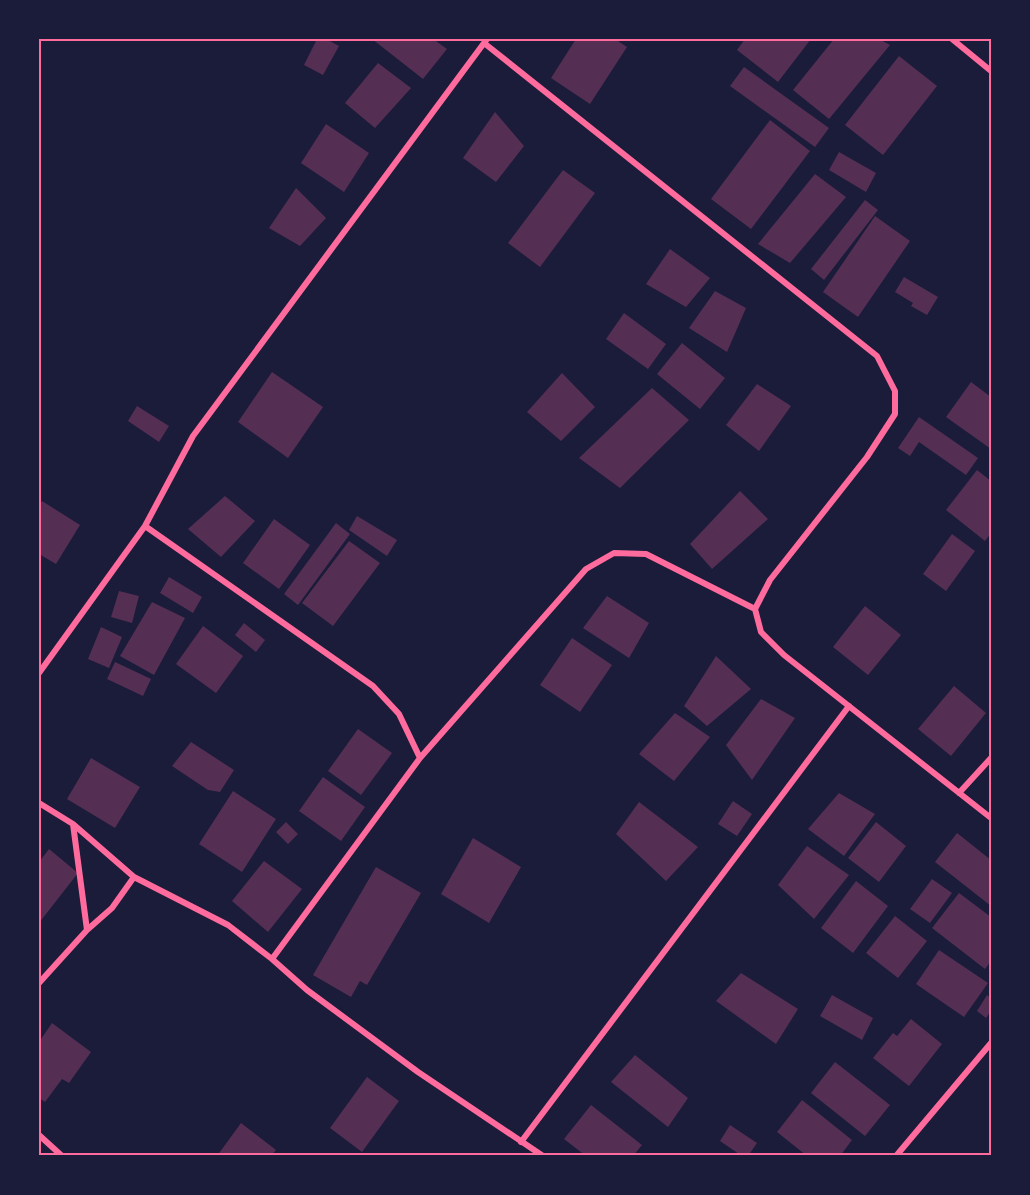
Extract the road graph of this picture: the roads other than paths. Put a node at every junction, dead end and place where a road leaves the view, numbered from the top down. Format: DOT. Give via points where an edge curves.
graph roads {
  1 [pos="952,39"];
  2 [pos="486,41"];
  3 [pos="991,71"];
  4 [pos="145,526"];
  5 [pos="755,609"];
  6 [pos="39,673"];
  7 [pos="849,706"];
  8 [pos="420,758"];
  9 [pos="991,758"];
  10 [pos="959,793"];
  11 [pos="39,803"];
  12 [pos="991,818"];
  13 [pos="73,824"];
  14 [pos="134,877"];
  15 [pos="87,930"];
  16 [pos="272,958"];
  17 [pos="39,983"];
  18 [pos="991,1043"];
  19 [pos="39,1135"];
  20 [pos="521,1142"];
  21 [pos="62,1156"];
  22 [pos="543,1156"];
  23 [pos="896,1156"];
  1 -- 3 [label="street"];
  2 -- 4 [label="street" via="193,436"];
  2 -- 5 [label="street" via="877,356 895,391 895,414 867,457 770,580"];
  4 -- 6 [label="street"];
  4 -- 8 [label="street" via="373,686 399,714"];
  5 -- 7 [label="street" via="761,632"];
  5 -- 8 [label="street" via="646,554 614,553 586,569"];
  7 -- 10 [label="street"];
  7 -- 20 [label="street"];
  8 -- 16 [label="street"];
  9 -- 10 [label="street"];
  10 -- 12 [label="street"];
  11 -- 13 [label="street"];
  13 -- 14 [label="street"];
  13 -- 15 [label="street"];
  14 -- 15 [label="street" via="112,908"];
  14 -- 16 [label="street" via="228,925"];
  15 -- 17 [label="street"];
  16 -- 20 [label="street" via="307,990"];
  18 -- 23 [label="street"];
  19 -- 21 [label="street"];
  20 -- 22 [label="street"];
}
